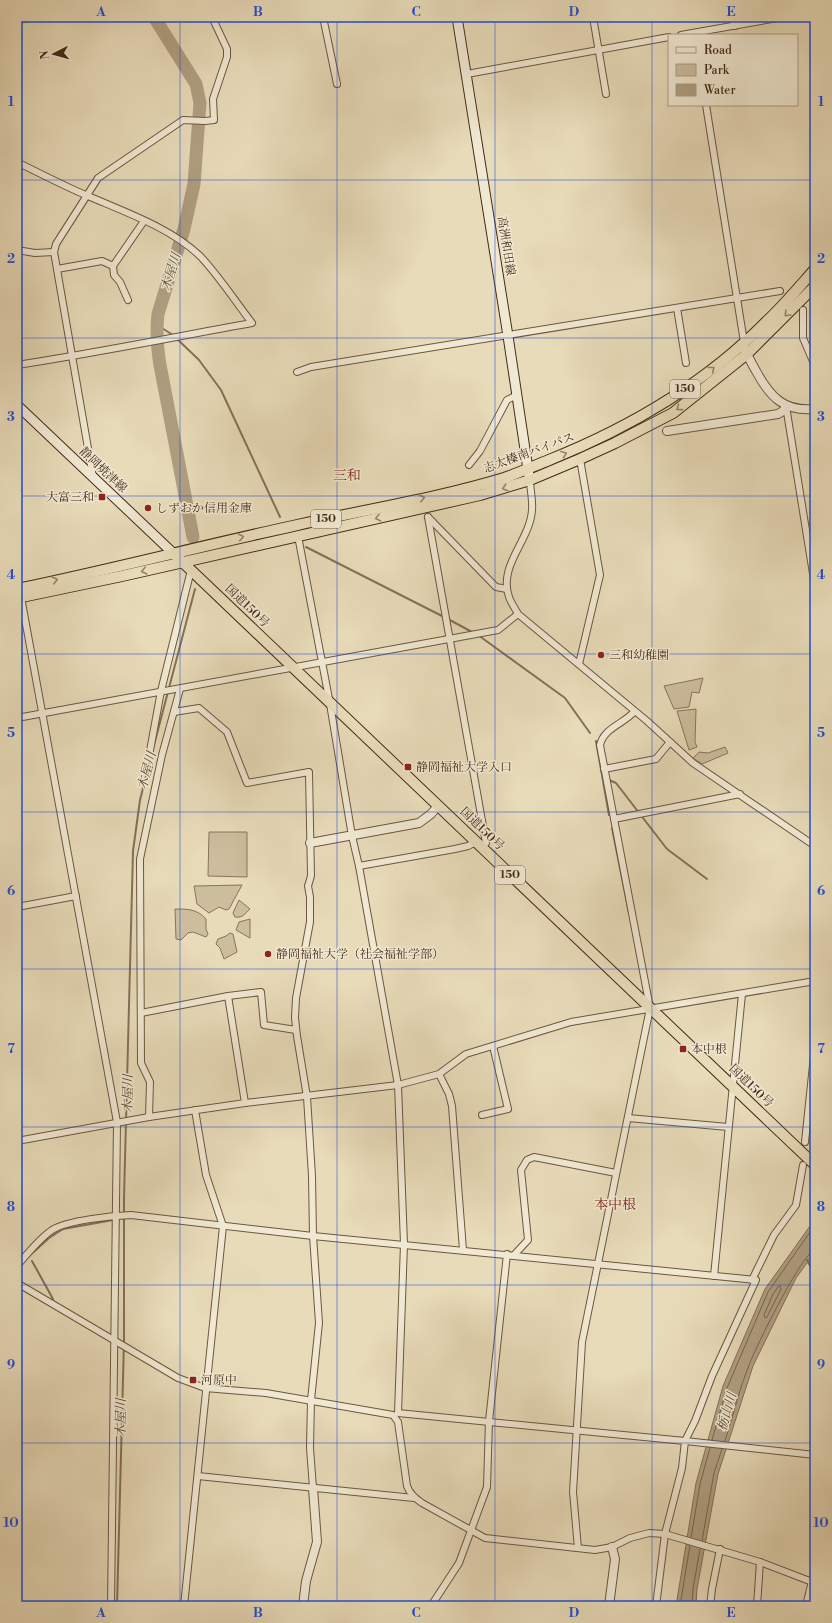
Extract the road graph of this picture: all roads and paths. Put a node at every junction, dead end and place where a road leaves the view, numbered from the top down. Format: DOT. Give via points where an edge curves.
graph roads {
  1 [pos="34,17"];
  2 [pos="212,17"];
  3 [pos="323,17"];
  4 [pos="457,17"];
  5 [pos="593,17"];
  6 [pos="734,17"];
  7 [pos="783,17"];
  8 [pos="17,20"];
  9 [pos="735,26"];
  10 [pos="694,34"];
  11 [pos="668,37"];
  12 [pos="599,50"];
  13 [pos="467,74"];
  14 [pos="337,84"];
  15 [pos="606,94"];
  16 [pos="706,106"];
  17 [pos="17,162"];
  18 [pos="86,195"];
  19 [pos="144,221"];
  20 [pos="17,250"];
  21 [pos="54,252"];
  22 [pos="113,266"];
  23 [pos="57,269"];
  24 [pos="815,269"];
  25 [pos="815,286"];
  26 [pos="780,291"];
  27 [pos="736,299"];
  28 [pos="128,300"];
  29 [pos="677,308"];
  30 [pos="803,310"];
  31 [pos="508,336"];
  32 [pos="744,342"];
  33 [pos="747,354"];
  34 [pos="72,356"];
  35 [pos="686,363"];
  36 [pos="17,365"];
  37 [pos="815,366"];
  38 [pos="297,372"];
  39 [pos="517,395"];
  40 [pos="17,405"];
  41 [pos="786,406"];
  42 [pos="815,409"];
  43 [pos="667,431"];
  44 [pos="580,459"];
  45 [pos="469,465"];
  46 [pos="527,469"];
  47 [pos="93,477"];
  48 [pos="530,480"];
  49 [pos="426,512"];
  50 [pos="298,536"];
  51 [pos="173,553"];
  52 [pos="182,563"];
  53 [pos="191,570"];
  54 [pos="815,586"];
  55 [pos="507,589"];
  56 [pos="18,590"];
  57 [pos="518,614"];
  58 [pos="450,638"];
  59 [pos="321,662"];
  60 [pos="579,664"];
  61 [pos="293,668"];
  62 [pos="180,688"];
  63 [pos="161,691"];
  64 [pos="330,704"];
  65 [pos="174,712"];
  66 [pos="634,712"];
  67 [pos="42,713"];
  68 [pos="17,718"];
  69 [pos="670,742"];
  70 [pos="148,756"];
  71 [pos="604,769"];
  72 [pos="740,794"];
  73 [pos="438,806"];
  74 [pos="614,819"];
  75 [pos="352,836"];
  76 [pos="310,843"];
  77 [pos="479,845"];
  78 [pos="815,846"];
  79 [pos="359,866"];
  80 [pos="76,896"];
  81 [pos="17,907"];
  82 [pos="815,981"];
  83 [pos="742,994"];
  84 [pos="228,996"];
  85 [pos="650,1008"];
  86 [pos="141,1013"];
  87 [pos="296,1030"];
  88 [pos="493,1046"];
  89 [pos="815,1046"];
  90 [pos="439,1074"];
  91 [pos="398,1084"];
  92 [pos="732,1086"];
  93 [pos="307,1097"];
  94 [pos="245,1103"];
  95 [pos="195,1110"];
  96 [pos="482,1115"];
  97 [pos="149,1117"];
  98 [pos="628,1118"];
  99 [pos="117,1122"];
  100 [pos="728,1127"];
  101 [pos="17,1141"];
  102 [pos="805,1142"];
  103 [pos="803,1165"];
  104 [pos="815,1165"];
  105 [pos="616,1173"];
  106 [pos="117,1215"];
  107 [pos="223,1226"];
  108 [pos="313,1236"];
  109 [pos="404,1244"];
  110 [pos="463,1250"];
  111 [pos="511,1255"];
  112 [pos="597,1265"];
  113 [pos="17,1266"];
  114 [pos="714,1276"];
  115 [pos="752,1280"];
  116 [pos="17,1283"];
  117 [pos="115,1340"];
  118 [pos="206,1388"];
  119 [pos="311,1400"];
  120 [pos="397,1416"];
  121 [pos="489,1421"];
  122 [pos="577,1430"];
  123 [pos="689,1441"];
  124 [pos="815,1455"];
  125 [pos="198,1476"];
  126 [pos="313,1488"];
  127 [pos="414,1498"];
  128 [pos="471,1531"];
  129 [pos="667,1534"];
  130 [pos="612,1547"];
  131 [pos="578,1548"];
  132 [pos="718,1549"];
  133 [pos="760,1562"];
  134 [pos="813,1582"];
  135 [pos="111,1606"];
  136 [pos="184,1606"];
  137 [pos="303,1606"];
  138 [pos="431,1606"];
  139 [pos="609,1606"];
  140 [pos="656,1606"];
  141 [pos="710,1606"];
  142 [pos="757,1606"];
  143 [pos="806,1606"];
  1 -- 8 [label="street"];
  2 -- 18 [label="street" via="227,49 227,57 213,99 214,120 183,120 98,178"];
  3 -- 14 [label="street"];
  4 -- 13 [label="main road, 高洲和田線"];
  5 -- 12 [label="street"];
  6 -- 9 [label="street"];
  7 -- 9 [label="street"];
  9 -- 10 [label="street"];
  11 -- 12 [label="street"];
  12 -- 13 [label="street"];
  12 -- 15 [label="street"];
  13 -- 31 [label="main road, 高洲和田線"];
  16 -- 27 [label="street"];
  17 -- 18 [label="street"];
  18 -- 19 [label="street"];
  18 -- 21 [label="street" via="56,244"];
  19 -- 22 [label="street"];
  19 -- 34 [label="street" via="186,245 199,256 252,323"];
  20 -- 21 [label="street" via="35,253"];
  21 -- 23 [label="street"];
  22 -- 23 [label="street" via="102,261"];
  22 -- 28 [label="street" via="114,275"];
  23 -- 34 [label="street"];
  24 -- 32 [label="highway, 志太榛南バイパス / 150" via="767,322"];
  25 -- 33 [label="highway, 志太榛南バイパス / 150, one-way"];
  26 -- 27 [label="street"];
  27 -- 29 [label="street"];
  27 -- 32 [label="street"];
  29 -- 31 [label="street"];
  29 -- 35 [label="street"];
  30 -- 37 [label="street" via="802,338"];
  31 -- 38 [label="street" via="311,367"];
  31 -- 39 [label="main road, 高洲和田線"];
  32 -- 33 [label="street"];
  46 -- 32 [label="highway, 志太榛南バイパス / 150, one-way" via="586,445 646,414 705,375"];
  33 -- 41 [label="street" via="765,387"];
  33 -- 44 [label="highway, 志太榛南バイパス / 150, one-way" via="673,413"];
  34 -- 36 [label="street"];
  34 -- 47 [label="street"];
  39 -- 45 [label="street" via="507,400 480,451"];
  39 -- 46 [label="main road, 高洲和田線"];
  40 -- 47 [label="main road, 静岡焼津線"];
  41 -- 42 [label="street"];
  41 -- 43 [label="street" via="778,414"];
  41 -- 54 [label="street"];
  44 -- 48 [label="highway, 志太榛南バイパス / 150"];
  44 -- 60 [label="street" via="600,574"];
  46 -- 48 [label="main road, 高洲和田線"];
  51 -- 46 [label="highway, 志太榛南バイパス / 150, one-way" via="449,492"];
  47 -- 51 [label="main road, 静岡焼津線"];
  48 -- 49 [label="highway, 志太榛南バイパス / 150, one-way"];
  48 -- 55 [label="street" via="532,511 527,530 511,563"];
  49 -- 50 [label="highway, 志太榛南バイパス / 150, one-way"];
  49 -- 55 [label="street" via="496,587"];
  49 -- 58 [label="street"];
  50 -- 52 [label="highway, 志太榛南バイパス / 150"];
  50 -- 59 [label="street"];
  51 -- 52 [label="highway, 国道150号 / 150"];
  56 -- 51 [label="highway, 150, one-way"];
  52 -- 53 [label="highway, 国道150号 / 150"];
  52 -- 56 [label="highway, 150, one-way"];
  53 -- 61 [label="highway, 国道150号 / 150"];
  53 -- 63 [label="street"];
  55 -- 57 [label="street"];
  56 -- 67 [label="street"];
  57 -- 58 [label="street" via="498,630"];
  57 -- 60 [label="street"];
  58 -- 59 [label="street"];
  58 -- 77 [label="street" via="486,843"];
  59 -- 61 [label="street"];
  59 -- 64 [label="street"];
  60 -- 66 [label="street"];
  61 -- 62 [label="street"];
  61 -- 64 [label="highway, 国道150号 / 150"];
  62 -- 63 [label="street"];
  62 -- 65 [label="street"];
  63 -- 67 [label="street"];
  63 -- 70 [label="street"];
  64 -- 73 [label="highway, 国道150号 / 150"];
  64 -- 75 [label="street"];
  65 -- 76 [label="street" via="199,708 227,732 247,783 309,772"];
  65 -- 86 [label="street" via="162,755 140,859"];
  66 -- 69 [label="street"];
  66 -- 71 [label="street" via="608,731 602,739 600,745"];
  67 -- 68 [label="street"];
  67 -- 80 [label="street"];
  69 -- 71 [label="street" via="656,759"];
  69 -- 72 [label="street" via="694,763"];
  71 -- 74 [label="street"];
  72 -- 74 [label="street"];
  72 -- 78 [label="street"];
  73 -- 75 [label="street" via="419,823"];
  73 -- 77 [label="highway, 国道150号 / 150"];
  74 -- 85 [label="street"];
  75 -- 76 [label="street"];
  75 -- 79 [label="street"];
  76 -- 87 [label="street" via="310,922 296,998"];
  77 -- 79 [label="street"];
  77 -- 85 [label="highway, 国道150号 / 150"];
  79 -- 91 [label="street"];
  80 -- 81 [label="street"];
  80 -- 99 [label="street"];
  82 -- 83 [label="street"];
  83 -- 85 [label="street"];
  83 -- 92 [label="street"];
  84 -- 86 [label="street"];
  84 -- 87 [label="street" via="261,992 264,1025"];
  84 -- 94 [label="street"];
  85 -- 88 [label="street" via="571,1022"];
  85 -- 92 [label="highway, 国道150号 / 150"];
  85 -- 98 [label="street"];
  86 -- 97 [label="street" via="141,1063 150,1082"];
  87 -- 93 [label="street"];
  88 -- 90 [label="street" via="466,1054"];
  88 -- 96 [label="street" via="508,1110"];
  89 -- 102 [label="street"];
  90 -- 91 [label="street"];
  90 -- 110 [label="street" via="452,1106"];
  91 -- 93 [label="street"];
  91 -- 109 [label="street"];
  92 -- 100 [label="street"];
  92 -- 104 [label="highway, 国道150号 / 150"];
  93 -- 94 [label="street"];
  93 -- 108 [label="street"];
  94 -- 95 [label="street"];
  95 -- 97 [label="street"];
  95 -- 107 [label="street" via="206,1175"];
  97 -- 99 [label="street"];
  98 -- 100 [label="street"];
  98 -- 105 [label="street"];
  99 -- 101 [label="street"];
  99 -- 106 [label="street"];
  100 -- 114 [label="street"];
  103 -- 115 [label="street" via="796,1205 774,1235"];
  105 -- 111 [label="street" via="534,1157 527,1160 521,1170 528,1240"];
  105 -- 112 [label="street"];
  106 -- 107 [label="street"];
  106 -- 113 [label="street" via="63,1225 52,1231"];
  106 -- 117 [label="street"];
  107 -- 108 [label="street"];
  107 -- 118 [label="street"];
  108 -- 109 [label="street"];
  108 -- 119 [label="street" via="319,1323"];
  109 -- 110 [label="street"];
  109 -- 120 [label="street"];
  110 -- 111 [label="street"];
  111 -- 112 [label="street"];
  111 -- 121 [label="street"];
  112 -- 114 [label="street"];
  112 -- 122 [label="street" via="582,1342"];
  114 -- 115 [label="street"];
  115 -- 123 [label="street" via="756,1280 715,1369"];
  116 -- 117 [label="street"];
  117 -- 118 [label="street" via="178,1378"];
  117 -- 135 [label="street"];
  118 -- 119 [label="street"];
  118 -- 125 [label="street"];
  119 -- 120 [label="street"];
  119 -- 126 [label="street" via="310,1448"];
  120 -- 121 [label="street"];
  120 -- 127 [label="street" via="406,1486"];
  121 -- 122 [label="street"];
  121 -- 128 [label="street" via="487,1488"];
  122 -- 123 [label="street"];
  122 -- 131 [label="street" via="573,1492"];
  123 -- 124 [label="street"];
  123 -- 129 [label="street"];
  125 -- 126 [label="street"];
  125 -- 136 [label="street"];
  126 -- 127 [label="street"];
  126 -- 137 [label="street" via="317,1542 306,1581"];
  127 -- 128 [label="street"];
  128 -- 131 [label="street" via="485,1538"];
  128 -- 138 [label="street" via="459,1563"];
  129 -- 130 [label="street" via="649,1533 630,1538"];
  129 -- 132 [label="street"];
  129 -- 140 [label="street"];
  130 -- 131 [label="street" via="594,1550"];
  130 -- 139 [label="street" via="615,1559"];
  132 -- 133 [label="street"];
  132 -- 141 [label="street"];
  133 -- 134 [label="street"];
  133 -- 142 [label="street"];
  134 -- 143 [label="street"];
}
